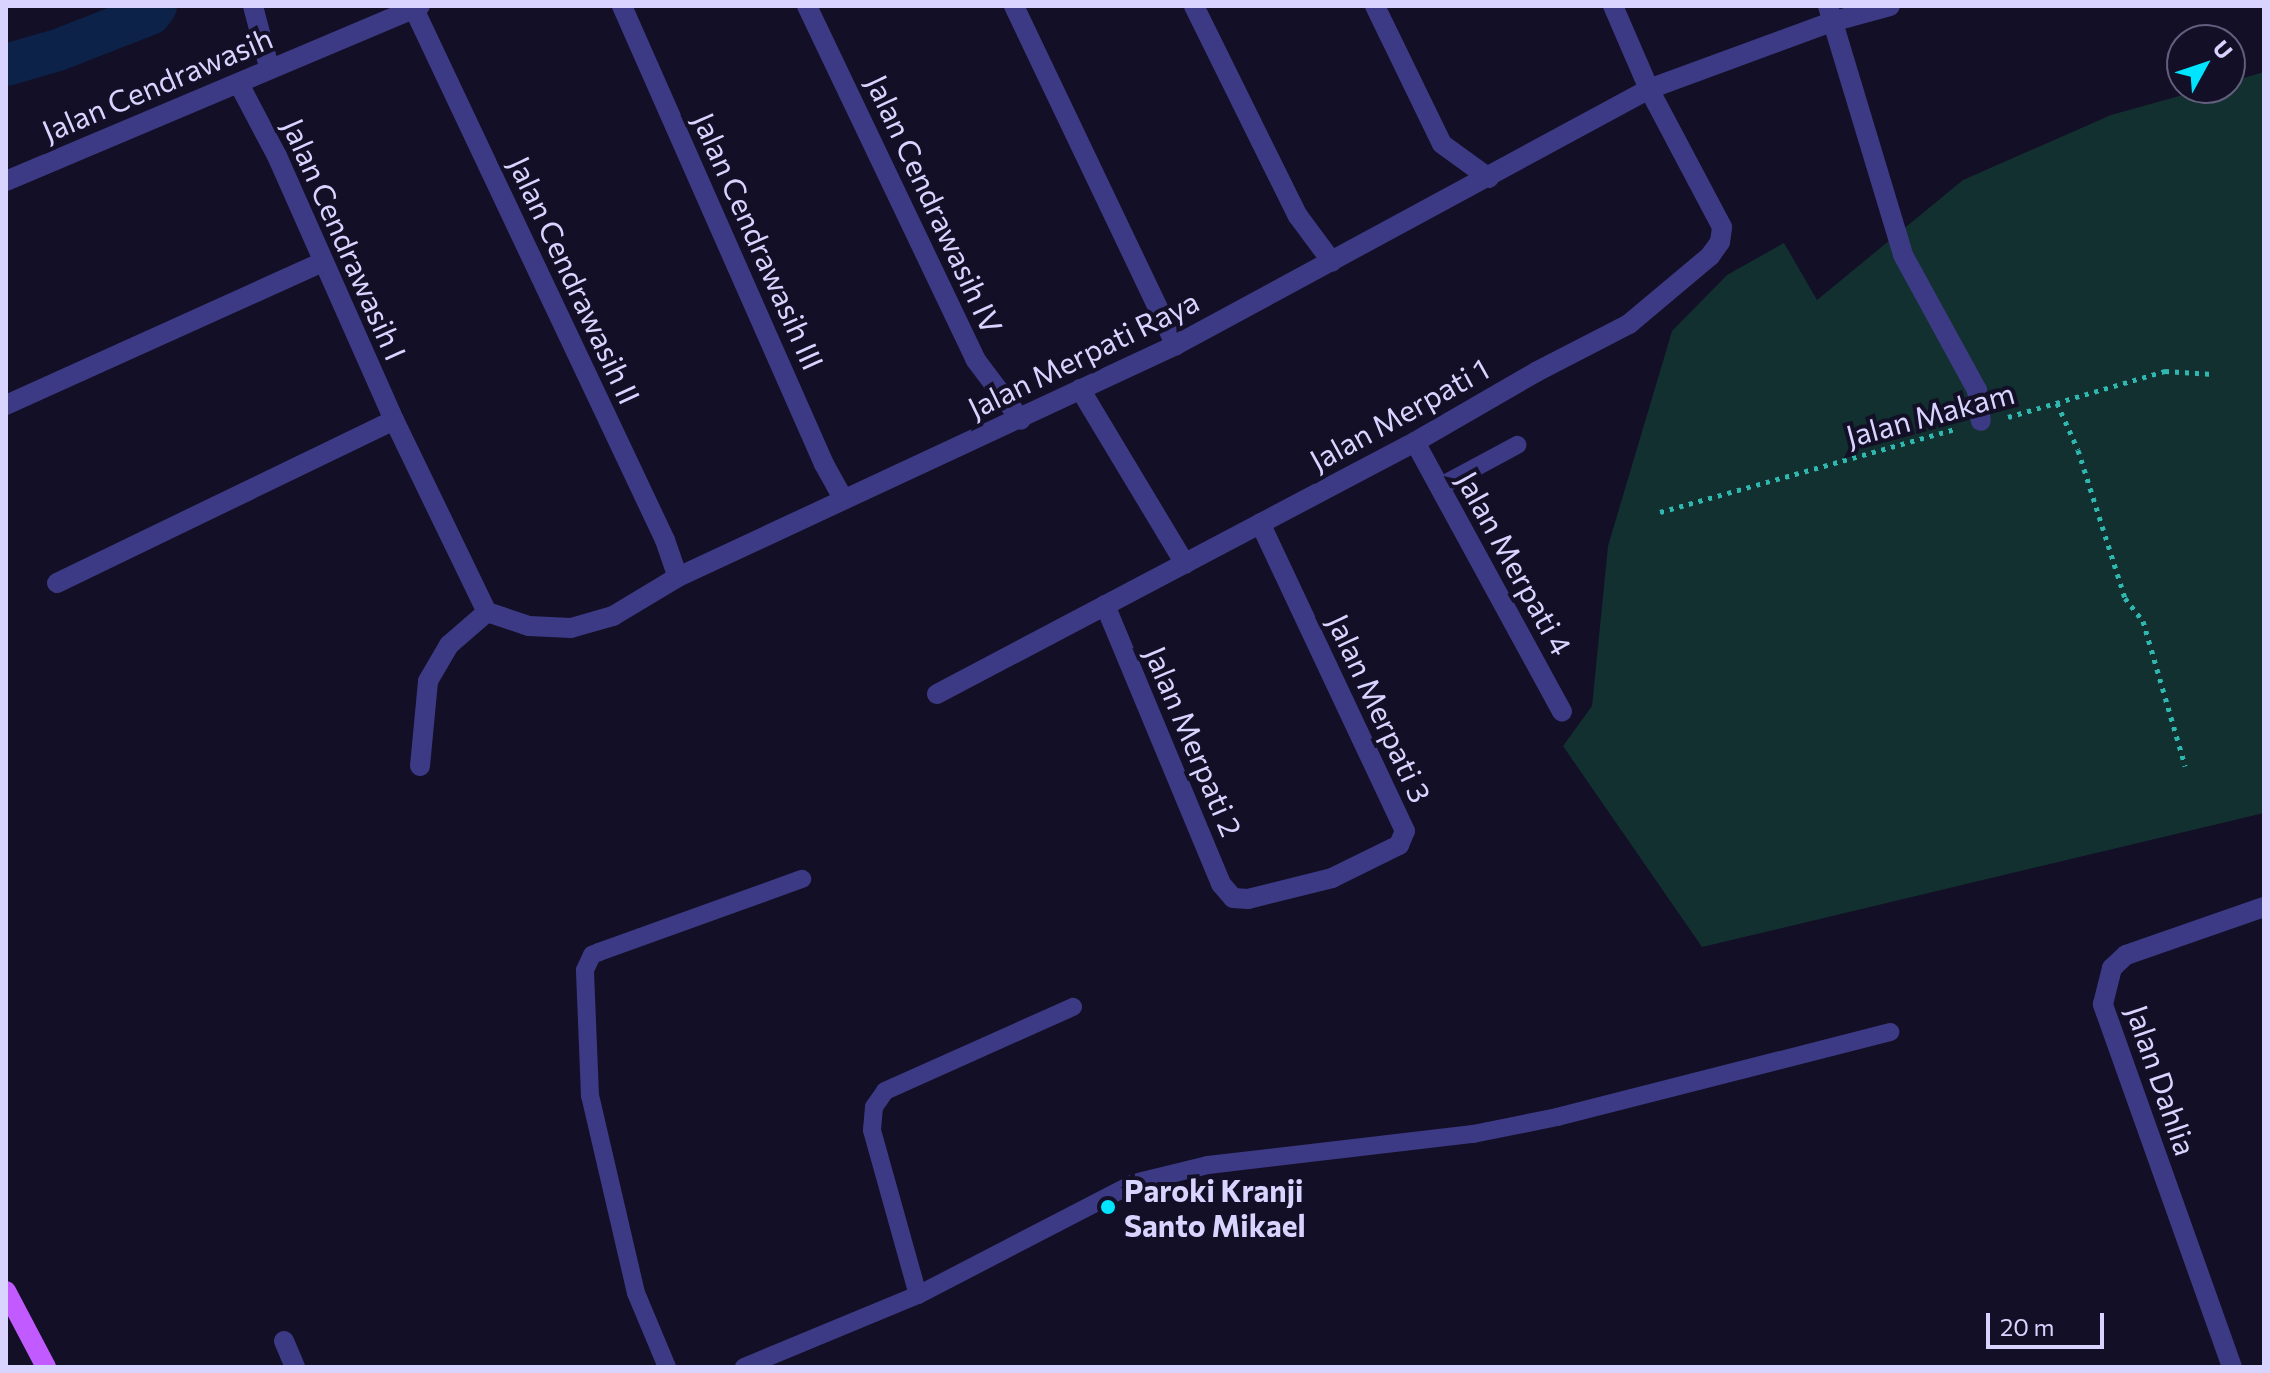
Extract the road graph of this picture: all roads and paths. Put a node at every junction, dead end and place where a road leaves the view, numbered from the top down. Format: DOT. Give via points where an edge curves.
graph roads {
  1 [pos="253,6"];
  2 [pos="622,6"];
  3 [pos="807,6"];
  4 [pos="1014,6"];
  5 [pos="1194,6"];
  6 [pos="1375,6"];
  7 [pos="1613,6"];
  8 [pos="1890,6"];
  9 [pos="417,8"];
  10 [pos="1830,14"];
  11 [pos="269,67"];
  12 [pos="239,84"];
  13 [pos="1649,89"];
  14 [pos="1489,178"];
  15 [pos="6,181"];
  16 [pos="322,262"];
  17 [pos="1332,262"];
  18 [pos="1176,345"];
  19 [pos="2213,374"];
  20 [pos="1080,389"];
  21 [pos="2057,403"];
  22 [pos="6,405"];
  23 [pos="394,420"];
  24 [pos="1021,420"];
  25 [pos="1981,421"];
  26 [pos="1415,442"];
  27 [pos="1517,445"];
  28 [pos="1439,487"];
  29 [pos="843,498"];
  30 [pos="1660,512"];
  31 [pos="1260,523"];
  32 [pos="1185,564"];
  33 [pos="678,577"];
  34 [pos="57,583"];
  35 [pos="1105,605"];
  36 [pos="487,612"];
  37 [pos="937,694"];
  38 [pos="1562,712"];
  39 [pos="420,766"];
  40 [pos="2185,766"];
  41 [pos="802,879"];
  42 [pos="1233,898"];
  43 [pos="2264,907"];
  44 [pos="1073,1007"];
  45 [pos="1890,1032"];
  46 [pos="6,1291"];
  47 [pos="918,1295"];
  48 [pos="284,1341"];
  49 [pos="46,1367"];
  50 [pos="295,1367"];
  51 [pos="667,1367"];
  52 [pos="744,1367"];
  53 [pos="2232,1367"];
  1 -- 11 [label="street"];
  2 -- 29 [label="street, Jalan Cendrawasih III"];
  3 -- 24 [label="street, Jalan Cendrawasih IV" via="975,359"];
  4 -- 18 [label="street"];
  5 -- 17 [label="street" via="1298,216"];
  6 -- 14 [label="street" via="1442,144"];
  7 -- 13 [label="street, Jalan Merpati 1"];
  8 -- 10 [label="street, Jalan Merpati Raya"];
  9 -- 11 [label="street, Jalan Cendrawasih"];
  9 -- 33 [label="street, Jalan Cendrawasih II"];
  10 -- 13 [label="street, Jalan Merpati Raya"];
  10 -- 25 [label="street" via="1903,255 1977,390"];
  11 -- 12 [label="street, Jalan Cendrawasih"];
  12 -- 15 [label="street, Jalan Cendrawasih"];
  12 -- 16 [label="street, Jalan Cendrawasih I" via="277,156"];
  13 -- 14 [label="street, Jalan Merpati Raya"];
  13 -- 26 [label="street, Jalan Merpati 1" via="1722,227 1720,242 1629,324"];
  14 -- 17 [label="street, Jalan Merpati Raya"];
  16 -- 22 [label="street"];
  16 -- 23 [label="street, Jalan Cendrawasih I"];
  17 -- 18 [label="street, Jalan Merpati Raya"];
  18 -- 20 [label="street, Jalan Merpati Raya"];
  19 -- 21 [label="path, Jalan Makam" via="2165,371"];
  20 -- 24 [label="street, Jalan Merpati Raya"];
  20 -- 32 [label="street"];
  21 -- 25 [label="path, Jalan Makam"];
  21 -- 40 [label="path" via="2078,450 2125,598 2143,621"];
  23 -- 34 [label="street"];
  23 -- 36 [label="street"];
  24 -- 29 [label="street, Jalan Merpati Raya"];
  25 -- 30 [label="path, Jalan Makam"];
  26 -- 28 [label="street, Jalan Merpati 4"];
  26 -- 31 [label="street, Jalan Merpati 1"];
  27 -- 28 [label="lane"];
  28 -- 38 [label="street, Jalan Merpati 4"];
  29 -- 33 [label="street, Jalan Merpati Raya"];
  31 -- 32 [label="street, Jalan Merpati 1"];
  31 -- 42 [label="street, Jalan Merpati 3" via="1405,831 1399,845 1332,878"];
  32 -- 35 [label="street, Jalan Merpati 1"];
  33 -- 36 [label="street, Jalan Merpati Raya" via="613,616 571,628 529,626"];
  35 -- 37 [label="street, Jalan Merpati 1"];
  35 -- 42 [label="street, Jalan Merpati 2" via="1221,884"];
  36 -- 39 [label="street" via="449,645 428,681"];
  41 -- 51 [label="lane" via="599,952 585,970 590,1096 636,1293"];
  43 -- 53 [label="street, Jalan Dahlia" via="2126,955 2112,968 2103,1004"];
  44 -- 47 [label="lane" via="885,1091 874,1107 872,1130"];
  45 -- 47 [label="lane" via="1487,1131 1208,1165 1134,1183"];
  46 -- 49 [label="main road"];
  47 -- 52 [label="lane"];
  48 -- 50 [label="street"];
}
